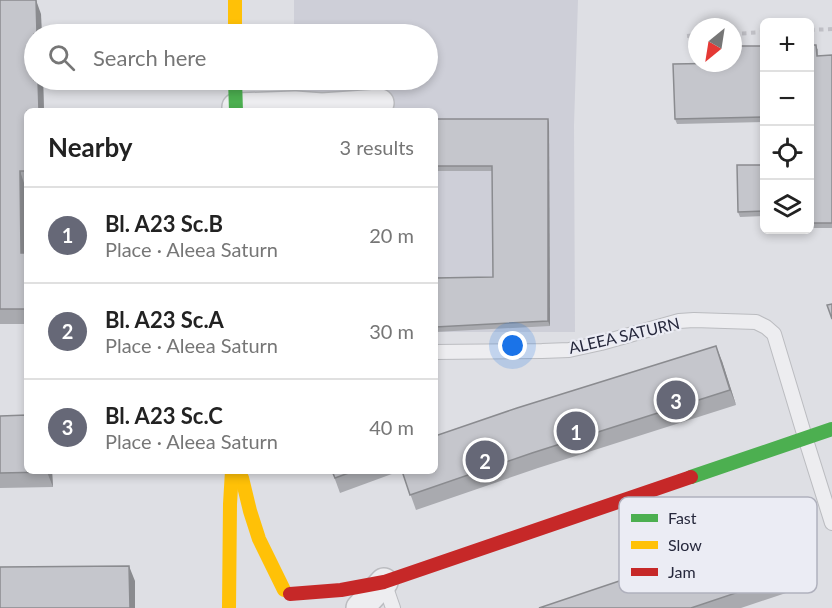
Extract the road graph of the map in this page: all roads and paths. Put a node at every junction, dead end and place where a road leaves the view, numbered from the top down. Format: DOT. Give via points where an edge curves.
graph roads {
  1 [pos="235,0"];
  2 [pos="235,24"];
  3 [pos="832,29"];
  4 [pos="814,30"];
  5 [pos="760,32"];
  6 [pos="742,33"];
  7 [pos="236,90"];
  8 [pos="380,103"];
  9 [pos="236,108"];
  10 [pos="251,108"];
  11 [pos="315,108"];
  12 [pos="332,108"];
  13 [pos="438,352"];
  14 [pos="832,429"];
  15 [pos="805,437"];
  16 [pos="232,474"];
  17 [pos="241,474"];
  18 [pos="631,497"];
  19 [pos="619,501"];
  20 [pos="832,523"];
  21 [pos="384,582"];
  22 [pos="281,591"];
  23 [pos="245,595"];
  24 [pos="231,608"];
  25 [pos="305,608"];
  26 [pos="360,608"];
  27 [pos="393,608"];
  1 -- 2 [label="street"];
  3 -- 4 [label="path"];
  5 -- 6 [label="path"];
  7 -- 9 [label="street"];
  8 -- 12 [label="street"];
  10 -- 11 [label="street"];
  13 -- 15 [label="lane, ALEEA SATURN" via="569,350 679,321 756,322 774,334"];
  14 -- 15 [label="street"];
  15 -- 18 [label="street"];
  15 -- 20 [label="lane, ALEEA SATURN"];
  16 -- 24 [label="street"];
  17 -- 22 [label="street" via="249,511"];
  19 -- 21 [label="street"];
  21 -- 22 [label="street" via="341,590"];
  21 -- 26 [label="street"];
  21 -- 27 [label="lane"];
  22 -- 25 [label="street"];
  23 -- 24 [label="street"];
}
